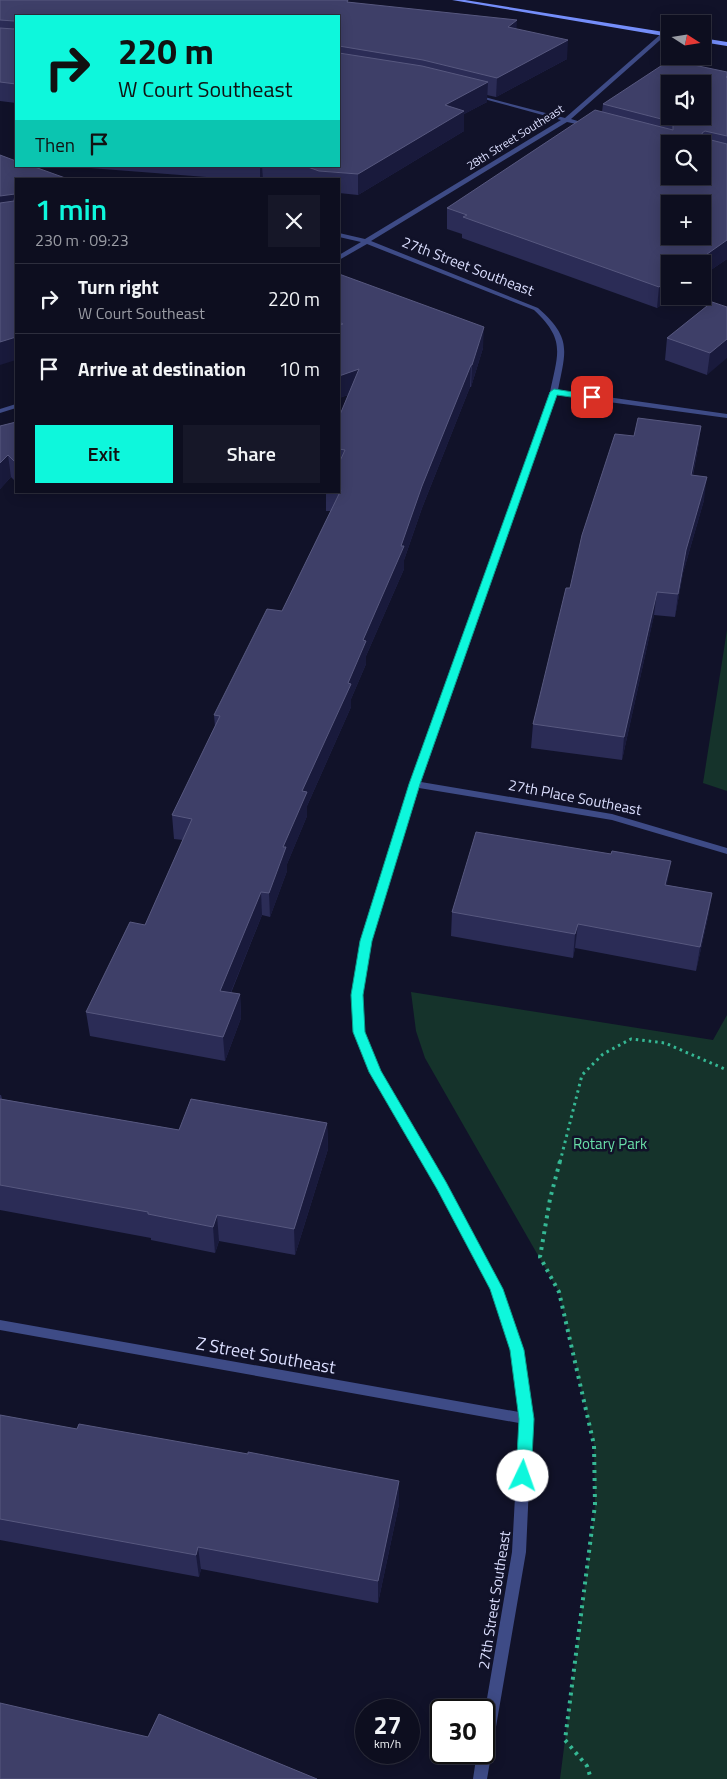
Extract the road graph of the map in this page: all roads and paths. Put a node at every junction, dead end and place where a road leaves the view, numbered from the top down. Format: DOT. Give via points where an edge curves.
graph roads {
  1 [pos="455,0"];
  2 [pos="661,33"];
  3 [pos="661,39"];
  4 [pos="711,41"];
  5 [pos="727,44"];
  6 [pos="471,94"];
  7 [pos="566,120"];
  8 [pos="594,127"];
  9 [pos="340,235"];
  10 [pos="365,241"];
  11 [pos="340,257"];
  12 [pos="554,392"];
  13 [pos="15,406"];
  14 [pos="0,411"];
  15 [pos="727,416"];
  16 [pos="415,784"];
  17 [pos="727,851"];
  18 [pos="727,1070"];
  19 [pos="0,1325"];
  20 [pos="526,1419"];
  21 [pos="480,1779"];
  22 [pos="591,1779"];
  1 -- 2 [label="street"];
  3 -- 7 [label="street, 28th Street Southeast"];
  4 -- 5 [label="street"];
  6 -- 7 [label="street"];
  7 -- 8 [label="street"];
  7 -- 10 [label="street, 28th Street Southeast"];
  9 -- 10 [label="street, 27th Street Southeast"];
  10 -- 11 [label="street, 28th Street Southeast"];
  10 -- 12 [label="street, 27th Street Southeast" via="536,308 552,321 559,334 562,350"];
  12 -- 15 [label="street"];
  12 -- 16 [label="street, 27th Street Southeast"];
  13 -- 14 [label="street"];
  16 -- 17 [label="street, 27th Place Southeast" via="612,817"];
  16 -- 20 [label="street, 27th Street Southeast" via="366,941 357,995 359,1032 375,1072 497,1289 517,1350"];
  18 -- 22 [label="path" via="665,1043 631,1039 603,1054 582,1075 550,1199 540,1258 559,1292 594,1445 595,1505 565,1740 587,1766"];
  19 -- 20 [label="street, Z Street Southeast"];
  20 -- 21 [label="street, 27th Street Southeast" via="519,1552"];
}
